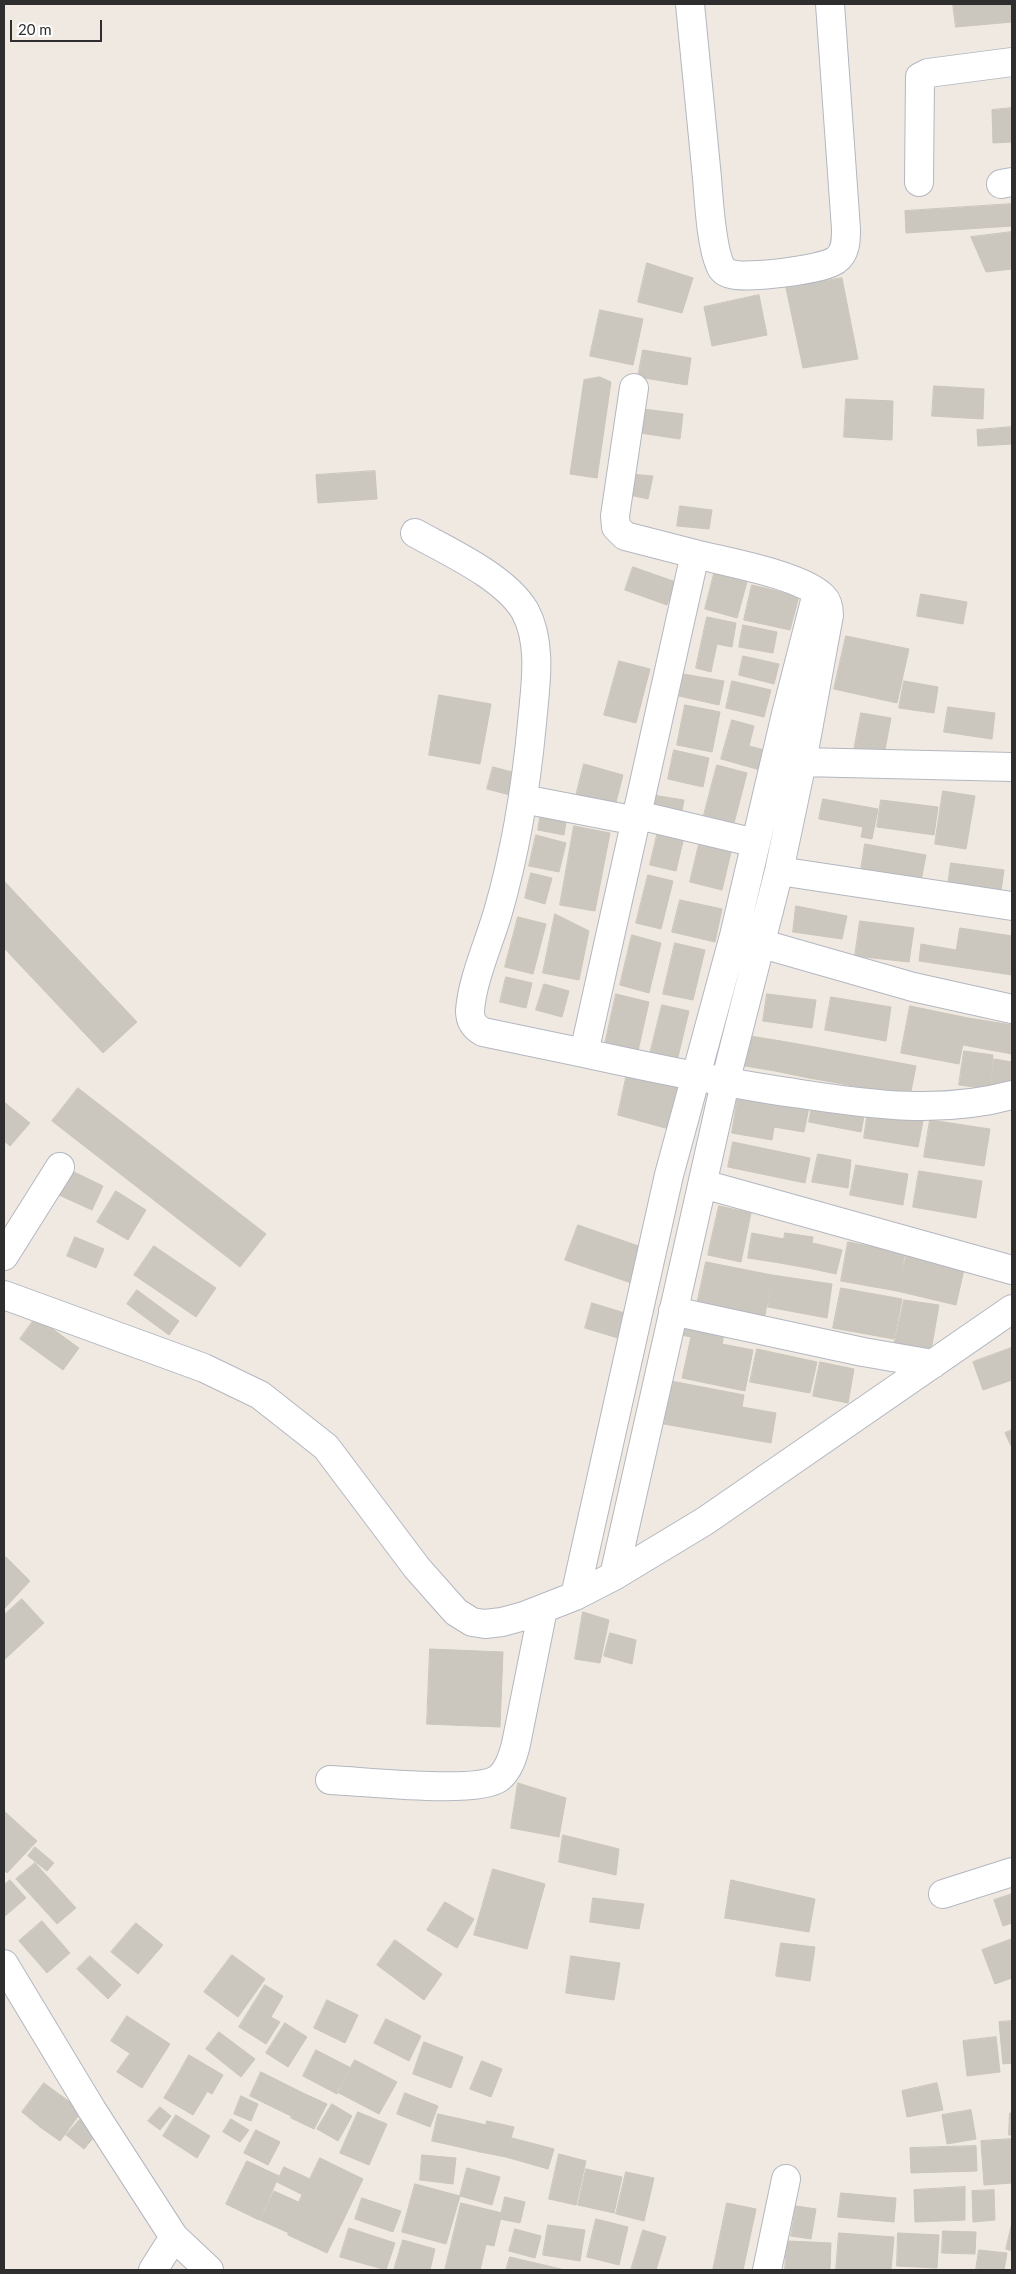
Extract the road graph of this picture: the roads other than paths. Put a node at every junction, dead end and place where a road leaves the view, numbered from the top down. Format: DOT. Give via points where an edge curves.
graph roads {
  1 [pos="690,4"];
  2 [pos="830,4"];
  3 [pos="1012,62"];
  4 [pos="919,182"];
  5 [pos="634,388"];
  6 [pos="415,533"];
  7 [pos="695,554"];
  8 [pos="817,593"];
  9 [pos="802,762"];
  10 [pos="1012,767"];
  11 [pos="523,799"];
  12 [pos="638,818"];
  13 [pos="756,842"];
  14 [pos="779,871"];
  15 [pos="1012,906"];
  16 [pos="734,936"];
  17 [pos="762,944"];
  18 [pos="1012,1009"];
  19 [pos="584,1053"];
  20 [pos="695,1077"];
  21 [pos="725,1083"];
  22 [pos="1012,1095"];
  23 [pos="60,1167"];
  24 [pos="703,1184"];
  25 [pos="4,1256"];
  26 [pos="1012,1270"];
  27 [pos="4,1295"];
  28 [pos="1012,1310"];
  29 [pos="673,1312"];
  30 [pos="933,1364"];
  31 [pos="614,1576"];
  32 [pos="575,1596"];
  33 [pos="543,1609"];
  34 [pos="330,1780"];
  35 [pos="1012,1872"];
  36 [pos="942,1894"];
  37 [pos="4,1964"];
  38 [pos="786,2179"];
  39 [pos="174,2237"];
  40 [pos="153,2270"];
  41 [pos="209,2270"];
  42 [pos="767,2270"];
  1 -- 2 [label="street" via="718,261 726,273 750,276 825,265 838,258 845,246"];
  3 -- 4 [label="street" via="928,72 920,76"];
  5 -- 7 [label="street" via="616,527 625,536"];
  6 -- 11 [label="street" via="501,584 526,614 534,646 537,681"];
  7 -- 8 [label="street" via="784,577"];
  7 -- 12 [label="street"];
  8 -- 9 [label="street" via="828,604 829,615"];
  8 -- 13 [label="street"];
  9 -- 10 [label="street"];
  9 -- 14 [label="street"];
  11 -- 12 [label="street"];
  11 -- 19 [label="street" via="498,910 472,998 471,1018 475,1028 483,1032"];
  12 -- 13 [label="street"];
  12 -- 19 [label="street"];
  13 -- 16 [label="street"];
  14 -- 15 [label="street"];
  14 -- 17 [label="street"];
  16 -- 17 [label="street"];
  16 -- 20 [label="street"];
  17 -- 18 [label="street" via="913,987"];
  17 -- 21 [label="street"];
  19 -- 20 [label="street"];
  20 -- 21 [label="street"];
  20 -- 32 [label="street" via="669,1176"];
  21 -- 22 [label="street" via="894,1106 959,1105"];
  21 -- 24 [label="street"];
  23 -- 25 [label="street"];
  24 -- 26 [label="street"];
  24 -- 29 [label="street"];
  27 -- 33 [label="street" via="204,1368 260,1395 326,1447 433,1588 464,1618 494,1623 514,1620"];
  28 -- 30 [label="street"];
  29 -- 30 [label="street"];
  29 -- 31 [label="street"];
  30 -- 31 [label="street" via="705,1521"];
  31 -- 32 [label="street"];
  32 -- 33 [label="street"];
  33 -- 34 [label="street" via="516,1744 510,1764 498,1779 484,1785 454,1786"];
  35 -- 36 [label="street"];
  37 -- 39 [label="street"];
  38 -- 42 [label="street"];
  39 -- 40 [label="street"];
  39 -- 41 [label="street"];
}
